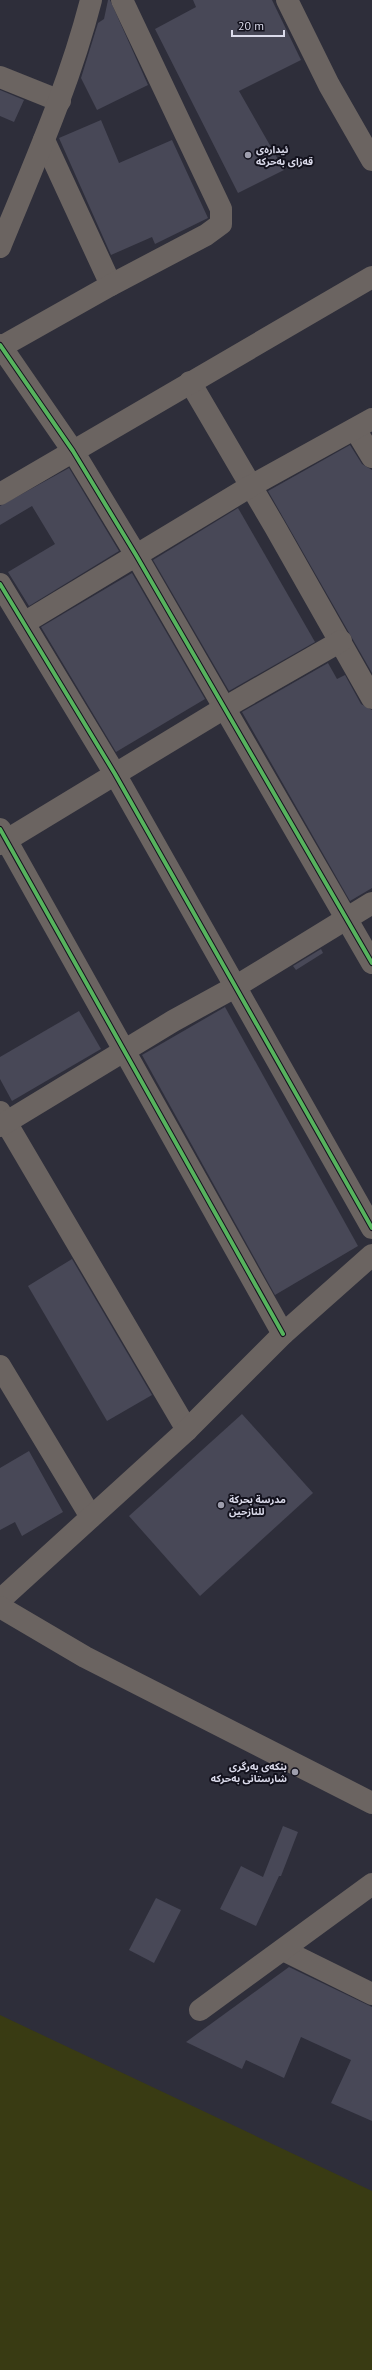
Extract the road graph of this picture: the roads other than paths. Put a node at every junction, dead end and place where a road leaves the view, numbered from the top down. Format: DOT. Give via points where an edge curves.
graph roads {
  1 [pos="91,0"];
  2 [pos="122,0"];
  3 [pos="287,0"];
  4 [pos="0,77"];
  5 [pos="60,101"];
  6 [pos="44,140"];
  7 [pos="372,160"];
  8 [pos="0,247"];
  9 [pos="372,276"];
  10 [pos="110,285"];
  11 [pos="1,346"];
  12 [pos="190,382"];
  13 [pos="364,424"];
  14 [pos="73,451"];
  15 [pos="372,458"];
  16 [pos="251,486"];
  17 [pos="0,494"];
  18 [pos="136,555"];
  19 [pos="0,584"];
  20 [pos="24,623"];
  21 [pos="341,641"];
  22 [pos="372,698"];
  23 [pos="226,707"];
  24 [pos="116,774"];
  25 [pos="2,838"];
  26 [pos="372,903"];
  27 [pos="346,918"];
  28 [pos="372,963"];
  29 [pos="235,987"];
  30 [pos="123,1052"];
  31 [pos="2,1120"];
  32 [pos="372,1228"];
  33 [pos="372,1255"];
  34 [pos="283,1334"];
  35 [pos="0,1366"];
  36 [pos="187,1430"];
  37 [pos="91,1517"];
  38 [pos="0,1600"];
  39 [pos="0,1607"];
  40 [pos="372,1803"];
  41 [pos="372,1884"];
  42 [pos="283,1950"];
  43 [pos="372,1994"];
  44 [pos="200,2010"];
  1 -- 5 [label="street"];
  2 -- 10 [label="street" via="221,209 220,224 206,235"];
  3 -- 7 [label="street" via="329,85"];
  4 -- 5 [label="street"];
  5 -- 6 [label="street"];
  6 -- 8 [label="street"];
  6 -- 10 [label="street"];
  9 -- 12 [label="street"];
  10 -- 11 [label="street"];
  11 -- 14 [label="street"];
  12 -- 14 [label="street"];
  12 -- 16 [label="street"];
  13 -- 15 [label="street"];
  13 -- 16 [label="street"];
  14 -- 17 [label="street"];
  14 -- 18 [label="street"];
  16 -- 18 [label="street"];
  16 -- 21 [label="street"];
  18 -- 20 [label="street"];
  18 -- 23 [label="street"];
  19 -- 20 [label="street"];
  20 -- 24 [label="street"];
  21 -- 22 [label="street"];
  21 -- 23 [label="street"];
  23 -- 24 [label="street"];
  23 -- 27 [label="street"];
  24 -- 25 [label="street"];
  24 -- 29 [label="street"];
  25 -- 30 [label="street"];
  26 -- 27 [label="street"];
  27 -- 28 [label="street"];
  27 -- 29 [label="street"];
  29 -- 30 [label="street"];
  29 -- 32 [label="street"];
  30 -- 31 [label="street"];
  30 -- 34 [label="street"];
  31 -- 36 [label="street"];
  33 -- 34 [label="street"];
  34 -- 36 [label="street"];
  35 -- 37 [label="street"];
  36 -- 37 [label="street"];
  37 -- 38 [label="street"];
  39 -- 40 [label="street" via="86,1657"];
  41 -- 42 [label="street"];
  42 -- 43 [label="street"];
  42 -- 44 [label="street"];
}
